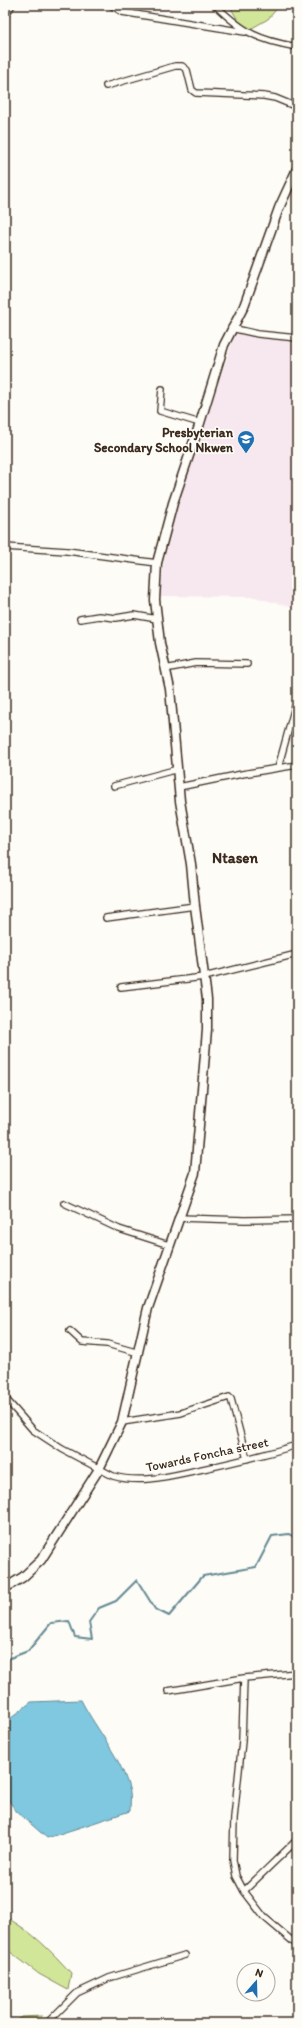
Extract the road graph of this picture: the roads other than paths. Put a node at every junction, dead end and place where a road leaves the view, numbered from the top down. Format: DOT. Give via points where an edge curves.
graph roads {
  1 [pos="12,5"];
  2 [pos="111,5"];
  3 [pos="215,5"];
  4 [pos="5,16"];
  5 [pos="245,32"];
  6 [pos="297,46"];
  7 [pos="106,86"];
  8 [pos="297,106"];
  9 [pos="297,169"];
  10 [pos="231,328"];
  11 [pos="297,338"];
  12 [pos="162,389"];
  13 [pos="200,423"];
  14 [pos="5,547"];
  15 [pos="157,563"];
  16 [pos="80,619"];
  17 [pos="157,619"];
  18 [pos="247,664"];
  19 [pos="165,668"];
  20 [pos="297,699"];
  21 [pos="297,765"];
  22 [pos="278,768"];
  23 [pos="178,769"];
  24 [pos="114,786"];
  25 [pos="179,787"];
  26 [pos="194,906"];
  27 [pos="106,918"];
  28 [pos="297,954"];
  29 [pos="204,977"];
  30 [pos="121,987"];
  31 [pos="64,1203"];
  32 [pos="178,1218"];
  33 [pos="297,1219"];
  34 [pos="169,1246"];
  35 [pos="70,1331"];
  36 [pos="139,1353"];
  37 [pos="5,1398"];
  38 [pos="122,1422"];
  39 [pos="297,1445"];
  40 [pos="247,1459"];
  41 [pos="99,1469"];
  42 [pos="5,1588"];
  43 [pos="297,1673"];
  44 [pos="244,1678"];
  45 [pos="168,1691"];
  46 [pos="297,1840"];
  47 [pos="244,1891"];
  48 [pos="296,1942"];
  49 [pos="185,1955"];
  50 [pos="47,2023"];
  1 -- 4 [label="street"];
  2 -- 5 [label="street" via="122,12"];
  3 -- 5 [label="street"];
  5 -- 6 [label="street" via="273,43"];
  7 -- 8 [label="street" via="182,66 187,70 192,90 196,93 264,96"];
  9 -- 10 [label="street" via="279,208 244,306"];
  10 -- 11 [label="street"];
  10 -- 13 [label="street"];
  12 -- 13 [label="street" via="160,411"];
  13 -- 15 [label="street" via="173,503"];
  14 -- 15 [label="street" via="67,551"];
  15 -- 17 [label="street" via="154,585"];
  16 -- 17 [label="street" via="134,615"];
  17 -- 19 [label="street"];
  18 -- 19 [label="street" via="196,662"];
  19 -- 23 [label="street" via="170,689"];
  20 -- 22 [label="street"];
  21 -- 22 [label="street"];
  22 -- 25 [label="street"];
  23 -- 24 [label="street"];
  23 -- 25 [label="street"];
  25 -- 26 [label="street" via="191,864"];
  26 -- 27 [label="street"];
  26 -- 29 [label="street"];
  28 -- 29 [label="street"];
  29 -- 30 [label="street"];
  29 -- 32 [label="street" via="208,1016 196,1163 192,1184"];
  31 -- 34 [label="street" via="119,1228"];
  32 -- 33 [label="street"];
  32 -- 34 [label="street"];
  34 -- 36 [label="street" via="148,1308"];
  35 -- 36 [label="street" via="82,1342 107,1344"];
  36 -- 38 [label="street"];
  37 -- 41 [label="street, Towards Foncha street" via="33,1430"];
  38 -- 40 [label="street" via="181,1413 229,1397"];
  38 -- 41 [label="street"];
  39 -- 40 [label="street, Towards Foncha street"];
  40 -- 41 [label="street, Towards Foncha street" via="142,1479 124,1479"];
  41 -- 42 [label="street" via="41,1560 23,1577"];
  43 -- 44 [label="street"];
  44 -- 45 [label="street"];
  44 -- 47 [label="street" via="233,1860 236,1876"];
  46 -- 47 [label="street"];
  47 -- 48 [label="street" via="264,1916"];
  49 -- 50 [label="street" via="129,1971 84,1990 68,2000"];
}
